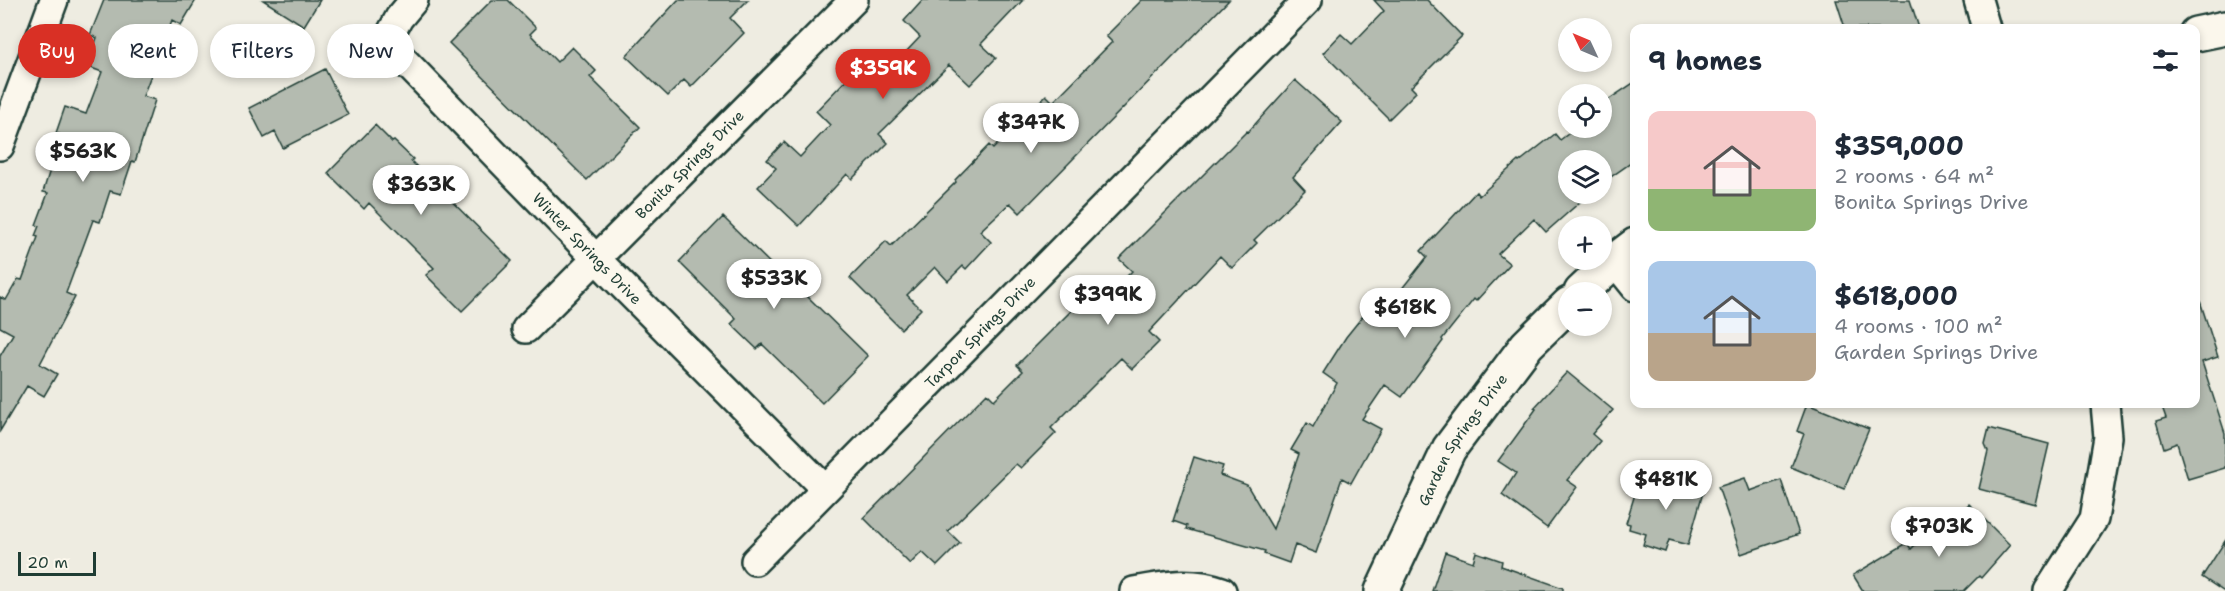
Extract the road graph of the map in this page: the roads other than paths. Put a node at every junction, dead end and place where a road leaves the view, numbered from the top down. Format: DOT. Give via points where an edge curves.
graph roads {
  1 [pos="54,0"];
  2 [pos="414,0"];
  3 [pos="854,0"];
  4 [pos="1308,0"];
  5 [pos="1978,0"];
  6 [pos="1985,24"];
  7 [pos="2225,28"];
  8 [pos="2200,33"];
  9 [pos="0,146"];
  10 [pos="1624,253"];
  11 [pos="596,258"];
  12 [pos="1630,272"];
  13 [pos="1592,282"];
  14 [pos="1558,315"];
  15 [pos="526,329"];
  16 [pos="2105,408"];
  17 [pos="825,489"];
  18 [pos="755,561"];
  19 [pos="1134,591"];
  20 [pos="1222,591"];
  21 [pos="1382,591"];
  22 [pos="2048,591"];
  1 -- 9 [label="street"];
  2 -- 11 [label="street, Winter Springs Drive" via="386,42"];
  3 -- 11 [label="street, Bonita Springs Drive"];
  4 -- 17 [label="street, Tarpon Springs Drive"];
  5 -- 6 [label="street"];
  7 -- 8 [label="street"];
  10 -- 12 [label="street"];
  10 -- 13 [label="street"];
  11 -- 15 [label="street, Bonita Springs Drive"];
  11 -- 17 [label="street, Winter Springs Drive"];
  14 -- 21 [label="street, Garden Springs Drive" via="1527,345 1449,449"];
  16 -- 22 [label="street" via="2108,438 2094,519"];
  17 -- 18 [label="street, Tarpon Springs Drive"];
  19 -- 20 [label="street" via="1178,583"];
}
